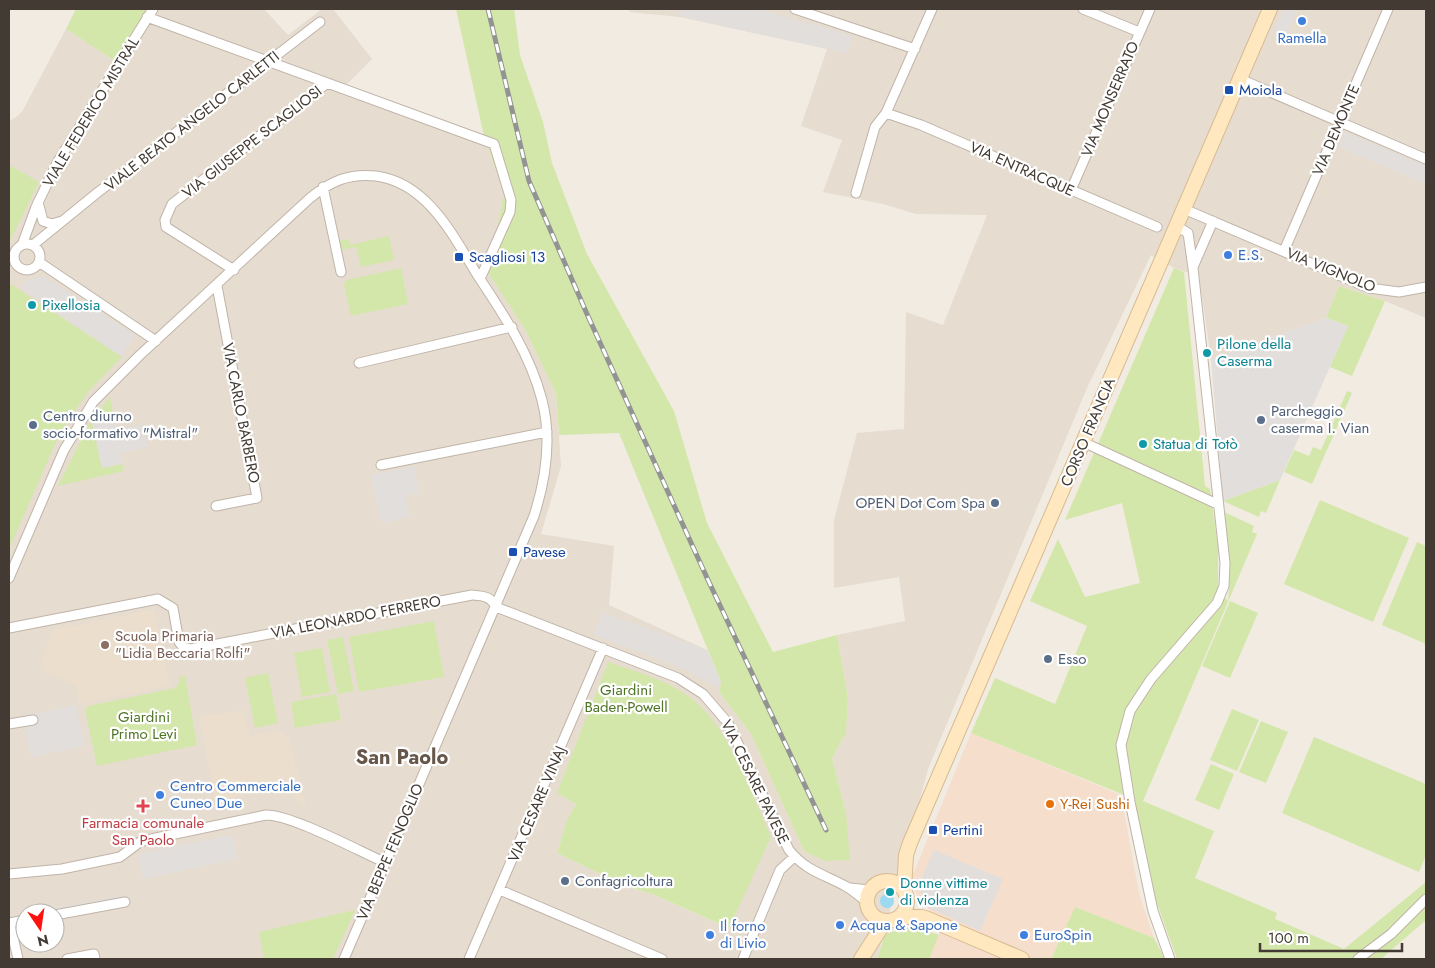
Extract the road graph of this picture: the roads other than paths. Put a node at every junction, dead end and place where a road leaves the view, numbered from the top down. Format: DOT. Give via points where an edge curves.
graph roads {
  1 [pos="153,9"];
  2 [pos="795,9"];
  3 [pos="932,9"];
  4 [pos="1083,9"];
  5 [pos="1150,9"];
  6 [pos="1270,9"];
  7 [pos="1388,9"];
  8 [pos="147,17"];
  9 [pos="320,22"];
  10 [pos="1139,32"];
  11 [pos="915,49"];
  12 [pos="268,62"];
  13 [pos="1240,79"];
  14 [pos="326,84"];
  15 [pos="886,112"];
  16 [pos="1338,122"];
  17 [pos="1426,159"];
  18 [pos="323,187"];
  19 [pos="1071,190"];
  20 [pos="856,193"];
  21 [pos="38,202"];
  22 [pos="1184,209"];
  23 [pos="65,220"];
  24 [pos="1212,221"];
  25 [pos="1176,226"];
  26 [pos="1157,227"];
  27 [pos="33,245"];
  28 [pos="15,251"];
  29 [pos="1284,251"];
  30 [pos="39,262"];
  31 [pos="18,266"];
  32 [pos="1193,268"];
  33 [pos="9,269"];
  34 [pos="234,270"];
  35 [pos="341,272"];
  36 [pos="480,279"];
  37 [pos="217,286"];
  38 [pos="1426,287"];
  39 [pos="512,328"];
  40 [pos="156,341"];
  41 [pos="359,363"];
  42 [pos="547,432"];
  43 [pos="1083,442"];
  44 [pos="381,465"];
  45 [pos="1217,504"];
  46 [pos="216,506"];
  47 [pos="9,578"];
  48 [pos="496,607"];
  49 [pos="9,628"];
  50 [pos="603,648"];
  51 [pos="33,720"];
  52 [pos="9,724"];
  53 [pos="906,855"];
  54 [pos="794,857"];
  55 [pos="386,863"];
  56 [pos="9,874"];
  57 [pos="884,880"];
  58 [pos="500,890"];
  59 [pos="906,895"];
  60 [pos="868,896"];
  61 [pos="1426,898"];
  62 [pos="125,902"];
  63 [pos="65,912"];
  64 [pos="872,916"];
  65 [pos="922,917"];
  66 [pos="893,919"];
  67 [pos="15,922"];
  68 [pos="15,946"];
  69 [pos="862,957"];
  70 [pos="1170,958"];
  71 [pos="66,959"];
  72 [pos="95,959"];
  73 [pos="344,959"];
  74 [pos="469,959"];
  75 [pos="662,959"];
  76 [pos="744,959"];
  77 [pos="1022,959"];
  78 [pos="1358,959"];
  1 -- 8 [label="street, VIALE FEDERICO MISTRAL"];
  2 -- 11 [label="street"];
  3 -- 11 [label="street"];
  4 -- 10 [label="street"];
  5 -- 10 [label="street, VIA MONSERRATO"];
  6 -- 13 [label="main road, CORSO FRANCIA"];
  7 -- 16 [label="street, VIA DEMONTE"];
  8 -- 12 [label="street"];
  8 -- 21 [label="street, VIALE FEDERICO MISTRAL" via="57,163"];
  9 -- 12 [label="street, VIALE BEATO ANGELO CARLETTI"];
  10 -- 19 [label="street, VIA MONSERRATO"];
  11 -- 15 [label="street"];
  12 -- 14 [label="street"];
  12 -- 23 [label="street, VIALE BEATO ANGELO CARLETTI"];
  13 -- 16 [label="street"];
  13 -- 22 [label="main road, CORSO FRANCIA"];
  14 -- 34 [label="street, VIA GIUSEPPE SCAGLIOSI" via="172,204 164,220 166,226"];
  14 -- 36 [label="street, VIA GIUSEPPE SCAGLIOSI" via="494,144 511,200"];
  15 -- 19 [label="street, VIA ENTRACQUE"];
  15 -- 20 [label="street" via="875,127"];
  16 -- 17 [label="street"];
  16 -- 29 [label="street, VIA DEMONTE"];
  18 -- 34 [label="street"];
  18 -- 35 [label="street"];
  18 -- 36 [label="street" via="341,178 366,175 382,177 407,187 437,213"];
  19 -- 26 [label="street, VIA ENTRACQUE"];
  21 -- 23 [label="street" via="43,221 52,224"];
  21 -- 28 [label="street, VIALE FEDERICO MISTRAL"];
  22 -- 24 [label="street, VIA VIGNOLO"];
  22 -- 25 [label="main road, CORSO FRANCIA"];
  23 -- 27 [label="street, VIALE BEATO ANGELO CARLETTI"];
  24 -- 29 [label="street, VIA VIGNOLO"];
  24 -- 32 [label="street"];
  25 -- 32 [label="street" via="1188,233"];
  25 -- 43 [label="main road, CORSO FRANCIA"];
  27 -- 28 [label="street"];
  27 -- 30 [label="street" via="40,254"];
  28 -- 31 [label="street" via="14,259"];
  29 -- 38 [label="street, VIA VIGNOLO" via="1369,288 1398,292"];
  30 -- 31 [label="street" via="30,269"];
  30 -- 40 [label="street"];
  31 -- 33 [label="street"];
  32 -- 45 [label="street"];
  34 -- 37 [label="street"];
  36 -- 39 [label="street"];
  37 -- 40 [label="street"];
  37 -- 46 [label="street, VIA CARLO BARBERO" via="257,498"];
  39 -- 41 [label="street"];
  39 -- 42 [label="street" via="533,373"];
  40 -- 47 [label="street" via="93,402 80,422 64,450"];
  42 -- 44 [label="street"];
  42 -- 48 [label="street" via="540,498"];
  43 -- 45 [label="street"];
  43 -- 53 [label="main road, CORSO FRANCIA"];
  45 -- 70 [label="street" via="1225,563 1224,586 1217,603 1151,679 1130,710 1122,745 1130,802 1153,911"];
  48 -- 49 [label="street, VIA LEONARDO FERRERO" via="492,599 472,595 191,648 183,647 180,642 173,608 158,599"];
  48 -- 50 [label="street, VIA CESARE PAVESE"];
  48 -- 55 [label="street, VIA BEPPE FENOGLIO"];
  50 -- 54 [label="street, VIA CESARE PAVESE" via="678,678 703,694 728,723"];
  50 -- 58 [label="street, VIA CESARE VINAJ"];
  51 -- 52 [label="street"];
  53 -- 57 [label="main road, CORSO FRANCIA"];
  53 -- 59 [label="main road, CORSO FRANCIA"];
  54 -- 60 [label="street, VIA CESARE PAVESE" via="812,872"];
  54 -- 76 [label="street" via="780,870"];
  55 -- 56 [label="street" via="292,822 266,815 140,842 120,857 106,861"];
  55 -- 73 [label="street, VIA BEPPE FENOGLIO"];
  57 -- 59 [label="main road" via="896,882"];
  57 -- 60 [label="main road"];
  58 -- 74 [label="street, VIA CESARE VINAJ"];
  58 -- 75 [label="street"];
  59 -- 65 [label="main road"];
  59 -- 66 [label="main road" via="906,908"];
  60 -- 64 [label="main road"];
  61 -- 78 [label="street" via="1391,934"];
  62 -- 63 [label="street"];
  64 -- 66 [label="main road"];
  64 -- 69 [label="main road"];
  65 -- 66 [label="main road"];
  65 -- 77 [label="main road"];
  66 -- 69 [label="main road"];
  67 -- 68 [label="street" via="10,923"];
  71 -- 72 [label="street" via="94,954"];
}
